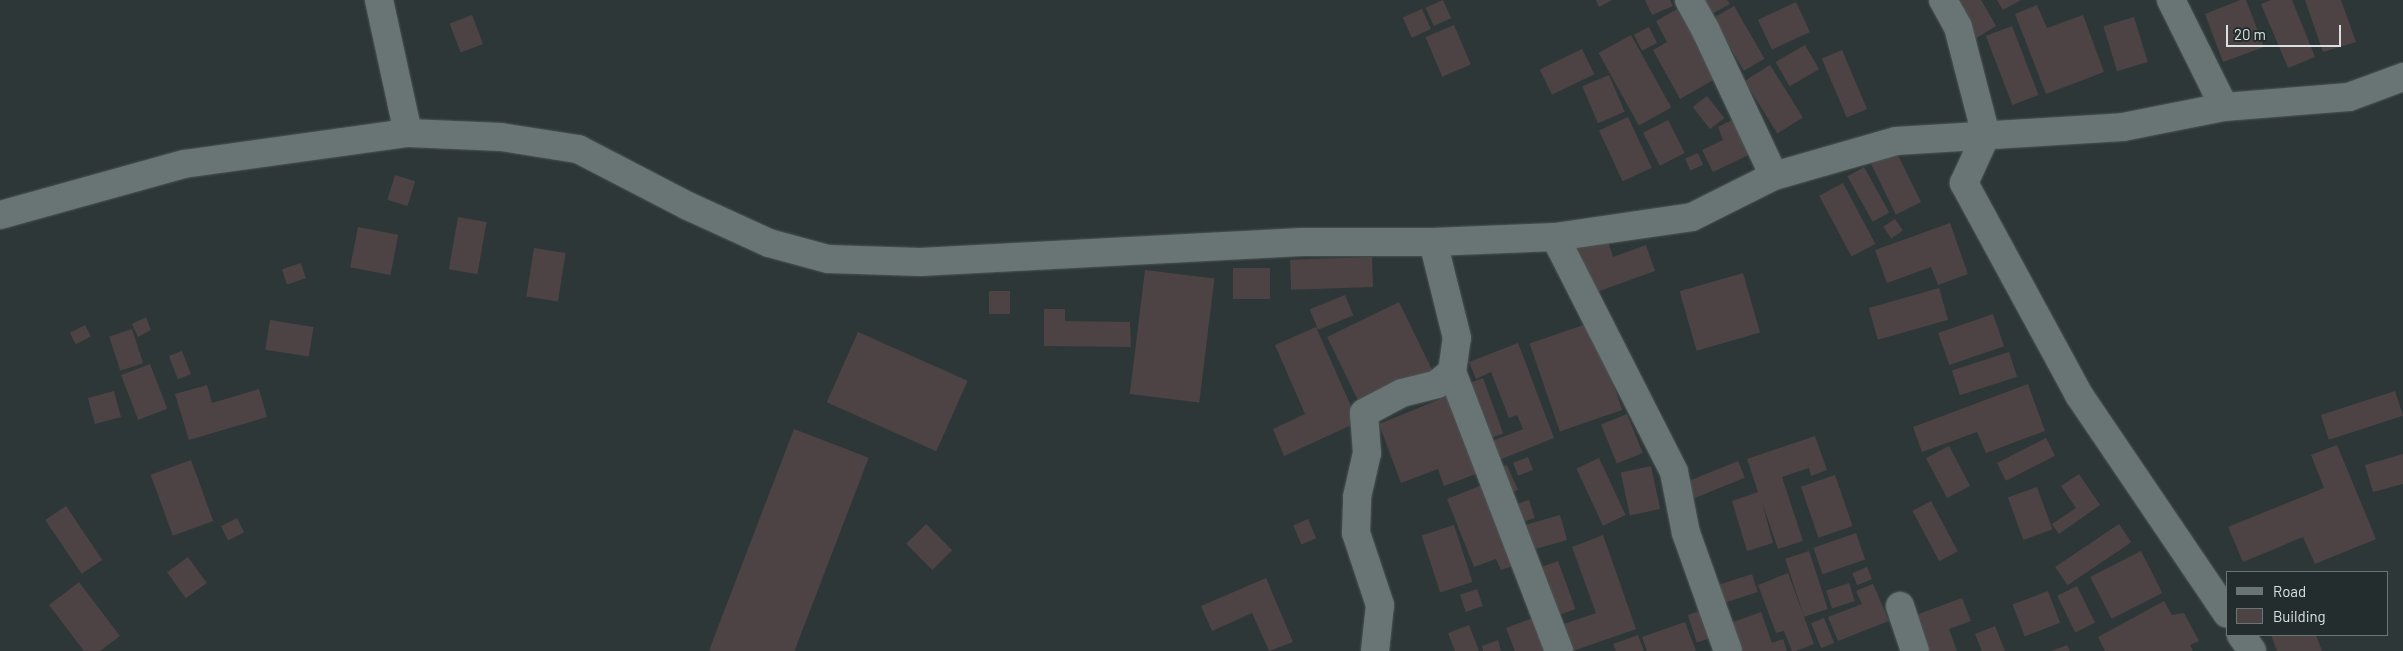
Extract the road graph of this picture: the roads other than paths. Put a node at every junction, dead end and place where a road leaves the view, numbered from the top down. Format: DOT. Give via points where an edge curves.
graph roads {
  1 [pos="379,0"];
  2 [pos="1689,0"];
  3 [pos="1942,0"];
  4 [pos="2171,0"];
  5 [pos="2403,77"];
  6 [pos="2224,107"];
  7 [pos="408,133"];
  8 [pos="1986,135"];
  9 [pos="1774,176"];
  10 [pos="0,215"];
  11 [pos="1555,237"];
  12 [pos="1433,242"];
  13 [pos="1452,372"];
  14 [pos="1900,606"];
  15 [pos="2226,613"];
  16 [pos="2242,636"];
  17 [pos="1375,651"];
  18 [pos="1559,651"];
  19 [pos="1728,651"];
  20 [pos="1915,651"];
  21 [pos="2252,651"];
  1 -- 7 [label="street"];
  2 -- 9 [label="street"];
  3 -- 8 [label="street" via="1958,27"];
  4 -- 6 [label="street"];
  5 -- 6 [label="street" via="2349,97"];
  6 -- 8 [label="street" via="2123,127"];
  7 -- 10 [label="street" via="184,164"];
  7 -- 12 [label="street" via="501,137 578,149 688,206 769,243 828,259 920,262 1301,242"];
  8 -- 9 [label="street" via="1896,141"];
  8 -- 15 [label="street" via="1964,183 2079,395"];
  9 -- 11 [label="street" via="1692,217"];
  11 -- 12 [label="street"];
  11 -- 19 [label="street" via="1674,472 1686,533"];
  12 -- 13 [label="street" via="1457,338"];
  13 -- 17 [label="street" via="1437,384 1402,393 1364,413 1367,453 1357,497 1356,533 1380,604"];
  13 -- 18 [label="street"];
  14 -- 20 [label="street"];
  16 -- 21 [label="street"];
}
